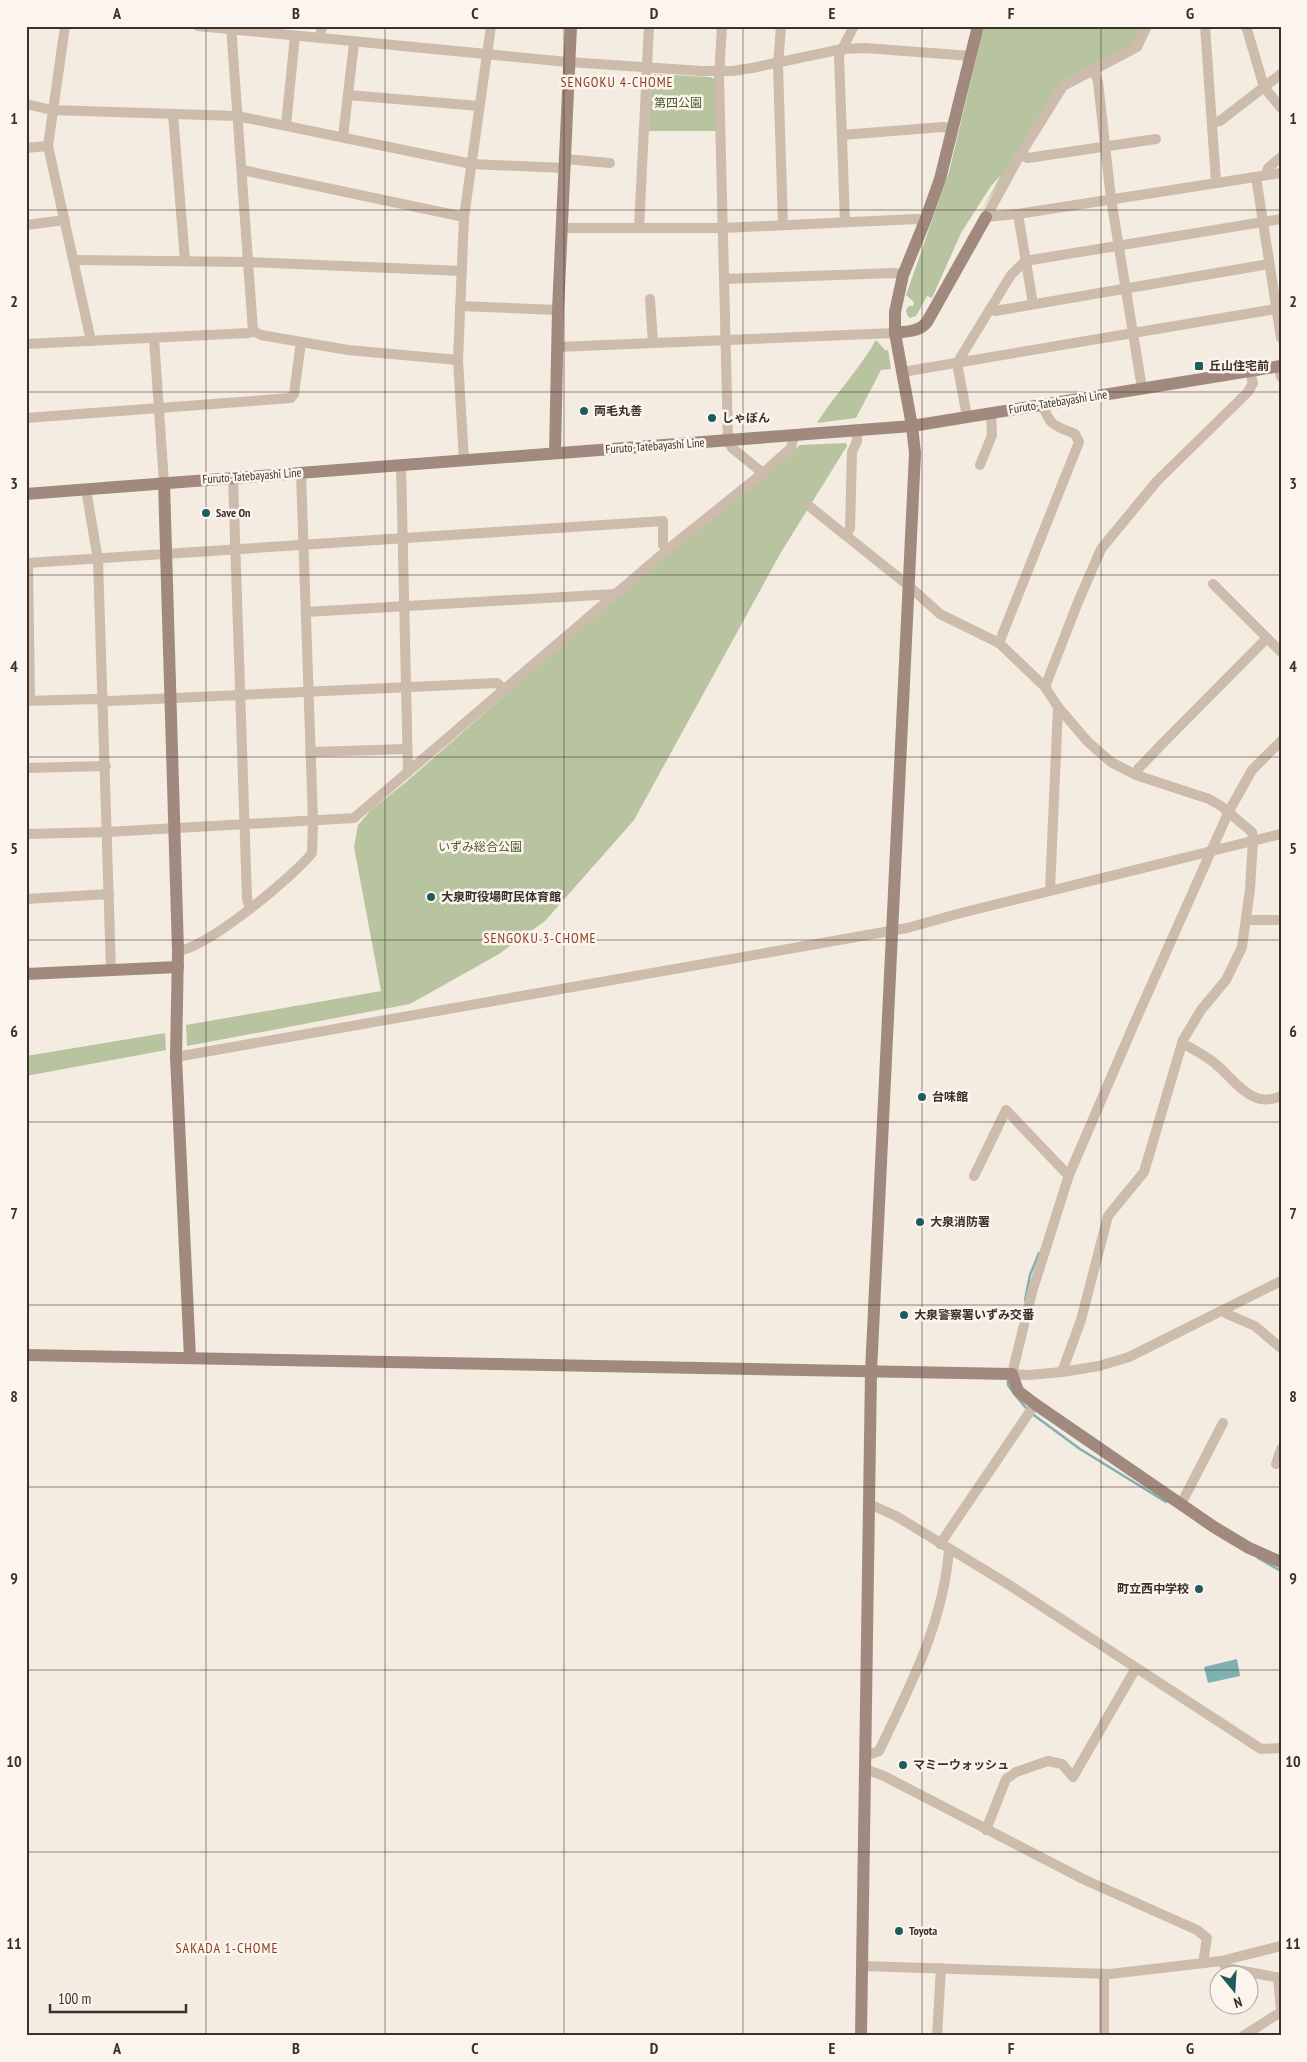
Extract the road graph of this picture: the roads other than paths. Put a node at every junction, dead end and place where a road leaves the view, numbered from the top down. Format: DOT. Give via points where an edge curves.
graph roads {
  1 [pos="65,26"];
  2 [pos="198,26"];
  3 [pos="322,26"];
  4 [pos="491,26"];
  5 [pos="571,26"];
  6 [pos="649,26"];
  7 [pos="722,26"];
  8 [pos="781,26"];
  9 [pos="854,26"];
  10 [pos="978,26"];
  11 [pos="1147,26"];
  12 [pos="1205,26"];
  13 [pos="1246,26"];
  14 [pos="231,28"];
  15 [pos="295,36"];
  16 [pos="320,38"];
  17 [pos="354,42"];
  18 [pos="842,49"];
  19 [pos="487,54"];
  20 [pos="971,56"];
  21 [pos="778,61"];
  22 [pos="568,62"];
  23 [pos="646,68"];
  24 [pos="1094,70"];
  25 [pos="719,71"];
  26 [pos="1281,74"];
  27 [pos="1264,86"];
  28 [pos="348,95"];
  29 [pos="26,104"];
  30 [pos="479,106"];
  31 [pos="1281,108"];
  32 [pos="52,110"];
  33 [pos="173,114"];
  34 [pos="237,116"];
  35 [pos="1213,122"];
  36 [pos="286,126"];
  37 [pos="953,128"];
  38 [pos="842,135"];
  39 [pos="344,137"];
  40 [pos="1156,139"];
  41 [pos="48,146"];
  42 [pos="1105,147"];
  43 [pos="26,148"];
  44 [pos="1020,154"];
  45 [pos="1281,158"];
  46 [pos="610,163"];
  47 [pos="472,164"];
  48 [pos="565,164"];
  49 [pos="242,170"];
  50 [pos="1281,173"];
  51 [pos="1261,176"];
  52 [pos="1216,182"];
  53 [pos="1111,199"];
  54 [pos="1018,214"];
  55 [pos="464,217"];
  56 [pos="986,218"];
  57 [pos="1281,219"];
  58 [pos="65,220"];
  59 [pos="925,221"];
  60 [pos="845,222"];
  61 [pos="1263,222"];
  62 [pos="26,225"];
  63 [pos="782,225"];
  64 [pos="562,228"];
  65 [pos="639,228"];
  66 [pos="723,228"];
  67 [pos="1118,246"];
  68 [pos="74,260"];
  69 [pos="185,261"];
  70 [pos="1025,261"];
  71 [pos="248,262"];
  72 [pos="1269,264"];
  73 [pos="462,271"];
  74 [pos="902,275"];
  75 [pos="724,279"];
  76 [pos="1125,289"];
  77 [pos="650,299"];
  78 [pos="1033,304"];
  79 [pos="460,306"];
  80 [pos="990,309"];
  81 [pos="1276,309"];
  82 [pos="558,310"];
  83 [pos="254,331"];
  84 [pos="895,333"];
  85 [pos="1133,333"];
  86 [pos="154,338"];
  87 [pos="1281,338"];
  88 [pos="726,340"];
  89 [pos="91,341"];
  90 [pos="301,342"];
  91 [pos="653,343"];
  92 [pos="26,344"];
  93 [pos="557,347"];
  94 [pos="458,360"];
  95 [pos="957,363"];
  96 [pos="1280,369"];
  97 [pos="1250,371"];
  98 [pos="902,372"];
  99 [pos="1142,388"];
  100 [pos="1043,405"];
  101 [pos="158,408"];
  102 [pos="991,413"];
  103 [pos="967,417"];
  104 [pos="26,418"];
  105 [pos="912,426"];
  106 [pos="857,430"];
  107 [pos="794,435"];
  108 [pos="728,440"];
  109 [pos="555,453"];
  110 [pos="464,460"];
  111 [pos="401,465"];
  112 [pos="980,465"];
  113 [pos="301,473"];
  114 [pos="763,473"];
  115 [pos="233,478"];
  116 [pos="164,483"];
  117 [pos="86,489"];
  118 [pos="26,494"];
  119 [pos="809,506"];
  120 [pos="846,535"];
  121 [pos="403,538"];
  122 [pos="303,544"];
  123 [pos="237,549"];
  124 [pos="667,550"];
  125 [pos="166,554"];
  126 [pos="98,560"];
  127 [pos="1212,584"];
  128 [pos="909,586"];
  129 [pos="615,594"];
  130 [pos="404,607"];
  131 [pos="306,612"];
  132 [pos="27,627"];
  133 [pos="1267,638"];
  134 [pos="999,642"];
  135 [pos="1281,652"];
  136 [pos="406,687"];
  137 [pos="1045,687"];
  138 [pos="504,689"];
  139 [pos="308,692"];
  140 [pos="241,694"];
  141 [pos="171,697"];
  142 [pos="103,700"];
  143 [pos="28,701"];
  144 [pos="1058,707"];
  145 [pos="1281,741"];
  146 [pos="407,749"];
  147 [pos="310,752"];
  148 [pos="106,766"];
  149 [pos="26,768"];
  150 [pos="408,772"];
  151 [pos="1136,775"];
  152 [pos="1229,811"];
  153 [pos="313,821"];
  154 [pos="244,824"];
  155 [pos="174,828"];
  156 [pos="107,832"];
  157 [pos="26,834"];
  158 [pos="1281,834"];
  159 [pos="1253,840"];
  160 [pos="1213,850"];
  161 [pos="1050,890"];
  162 [pos="109,894"];
  163 [pos="26,899"];
  164 [pos="250,908"];
  165 [pos="1246,920"];
  166 [pos="1281,920"];
  167 [pos="893,930"];
  168 [pos="178,951"];
  169 [pos="178,967"];
  170 [pos="111,971"];
  171 [pos="26,974"];
  172 [pos="1182,1043"];
  173 [pos="176,1057"];
  174 [pos="1281,1096"];
  175 [pos="974,1176"];
  176 [pos="1069,1176"];
  177 [pos="1281,1281"];
  178 [pos="1225,1310"];
  179 [pos="1281,1348"];
  180 [pos="26,1355"];
  181 [pos="190,1358"];
  182 [pos="871,1372"];
  183 [pos="1062,1372"];
  184 [pos="1012,1374"];
  185 [pos="1035,1404"];
  186 [pos="1223,1423"];
  187 [pos="1281,1449"];
  188 [pos="1276,1464"];
  189 [pos="869,1504"];
  190 [pos="1181,1504"];
  191 [pos="944,1546"];
  192 [pos="1281,1562"];
  193 [pos="1136,1668"];
  194 [pos="1281,1748"];
  195 [pos="865,1762"];
  196 [pos="986,1830"];
  197 [pos="1281,1946"];
  198 [pos="1221,1962"];
  199 [pos="1203,1963"];
  200 [pos="862,1966"];
  201 [pos="941,1968"];
  202 [pos="1104,1974"];
  203 [pos="1279,1978"];
  204 [pos="1281,2011"];
  205 [pos="861,2036"];
  206 [pos="937,2036"];
  207 [pos="1104,2036"];
  208 [pos="1243,2036"];
  1 -- 32 [label="street"];
  2 -- 14 [label="street"];
  3 -- 16 [label="street"];
  4 -- 19 [label="street"];
  5 -- 22 [label="street"];
  6 -- 23 [label="street"];
  7 -- 25 [label="street"];
  8 -- 21 [label="street"];
  9 -- 18 [label="street"];
  10 -- 20 [label="street"];
  11 -- 24 [label="street" via="1137,47"];
  12 -- 35 [label="street"];
  13 -- 27 [label="street"];
  14 -- 15 [label="street"];
  14 -- 34 [label="street"];
  15 -- 16 [label="street"];
  15 -- 36 [label="street"];
  16 -- 17 [label="street"];
  17 -- 19 [label="street"];
  17 -- 28 [label="street"];
  18 -- 20 [label="street"];
  18 -- 21 [label="street"];
  18 -- 38 [label="street" via="839,55"];
  19 -- 22 [label="street"];
  19 -- 30 [label="street"];
  20 -- 37 [label="street"];
  21 -- 25 [label="street" via="752,68"];
  21 -- 63 [label="street"];
  22 -- 23 [label="street"];
  22 -- 48 [label="street"];
  23 -- 25 [label="street"];
  23 -- 65 [label="street"];
  24 -- 42 [label="street"];
  24 -- 44 [label="street" via="1063,86"];
  25 -- 66 [label="street"];
  26 -- 27 [label="street"];
  27 -- 31 [label="street"];
  27 -- 35 [label="street" via="1220,121"];
  28 -- 30 [label="street"];
  28 -- 39 [label="street"];
  29 -- 32 [label="street"];
  30 -- 47 [label="street"];
  32 -- 33 [label="street"];
  32 -- 41 [label="street"];
  33 -- 34 [label="street"];
  33 -- 69 [label="street"];
  34 -- 36 [label="street"];
  34 -- 49 [label="street"];
  35 -- 52 [label="street"];
  36 -- 39 [label="street"];
  37 -- 38 [label="street"];
  37 -- 59 [label="street"];
  38 -- 60 [label="street"];
  39 -- 47 [label="street"];
  40 -- 42 [label="street"];
  41 -- 43 [label="street"];
  41 -- 58 [label="street"];
  42 -- 44 [label="street" via="1028,158"];
  42 -- 53 [label="street"];
  44 -- 56 [label="street"];
  45 -- 51 [label="street"];
  46 -- 48 [label="street"];
  47 -- 48 [label="street"];
  47 -- 55 [label="street"];
  48 -- 64 [label="street"];
  49 -- 55 [label="street"];
  49 -- 71 [label="street"];
  50 -- 51 [label="street"];
  51 -- 52 [label="street"];
  51 -- 61 [label="street"];
  52 -- 53 [label="street"];
  53 -- 54 [label="street"];
  53 -- 67 [label="street"];
  54 -- 56 [label="street"];
  54 -- 70 [label="street"];
  55 -- 73 [label="street"];
  56 -- 84 [label="street" via="928,322 916,330"];
  57 -- 61 [label="street"];
  58 -- 62 [label="street"];
  58 -- 68 [label="street"];
  59 -- 60 [label="street"];
  59 -- 74 [label="street"];
  60 -- 63 [label="street"];
  61 -- 67 [label="street"];
  61 -- 72 [label="street"];
  63 -- 66 [label="street"];
  64 -- 65 [label="street"];
  64 -- 82 [label="street"];
  65 -- 66 [label="street"];
  66 -- 75 [label="street"];
  67 -- 70 [label="street"];
  67 -- 76 [label="street"];
  68 -- 69 [label="street"];
  68 -- 89 [label="street"];
  69 -- 71 [label="street"];
  70 -- 78 [label="street"];
  70 -- 80 [label="street" via="1010,275"];
  71 -- 73 [label="street"];
  71 -- 83 [label="street"];
  72 -- 76 [label="street"];
  72 -- 81 [label="street"];
  73 -- 79 [label="street"];
  74 -- 75 [label="street" via="894,272"];
  74 -- 84 [label="street" via="895,312"];
  75 -- 88 [label="street"];
  76 -- 78 [label="street"];
  76 -- 85 [label="street"];
  77 -- 91 [label="street"];
  78 -- 80 [label="street"];
  79 -- 82 [label="street"];
  79 -- 94 [label="street"];
  80 -- 95 [label="street"];
  81 -- 85 [label="street"];
  81 -- 87 [label="street"];
  82 -- 93 [label="street"];
  83 -- 86 [label="street"];
  83 -- 90 [label="street"];
  84 -- 88 [label="street"];
  84 -- 98 [label="street"];
  85 -- 95 [label="street"];
  85 -- 99 [label="street"];
  86 -- 89 [label="street"];
  86 -- 101 [label="street"];
  88 -- 91 [label="street"];
  88 -- 108 [label="street"];
  89 -- 92 [label="street"];
  90 -- 94 [label="street" via="348,350"];
  90 -- 101 [label="street" via="291,398"];
  91 -- 93 [label="street"];
  93 -- 109 [label="street"];
  94 -- 110 [label="street"];
  95 -- 98 [label="street"];
  95 -- 103 [label="street"];
  96 -- 97 [label="street, Furuto-Tatebayashi Line"];
  97 -- 99 [label="street, Furuto-Tatebayashi Line"];
  97 -- 137 [label="street" via="1253,384 1248,392 1157,482 1102,549"];
  98 -- 105 [label="street"];
  99 -- 100 [label="street, Furuto-Tatebayashi Line"];
  100 -- 102 [label="street, Furuto-Tatebayashi Line"];
  100 -- 134 [label="street" via="1048,420 1075,434 1079,442"];
  101 -- 104 [label="street"];
  101 -- 116 [label="street"];
  102 -- 103 [label="street, Furuto-Tatebayashi Line"];
  102 -- 112 [label="street" via="992,436"];
  103 -- 105 [label="street, Furuto-Tatebayashi Line"];
  105 -- 106 [label="street, Furuto-Tatebayashi Line"];
  105 -- 128 [label="street" via="915,453"];
  106 -- 107 [label="street, Furuto-Tatebayashi Line"];
  106 -- 120 [label="street" via="852,452 850,528"];
  107 -- 108 [label="street, Furuto-Tatebayashi Line"];
  107 -- 114 [label="street" via="791,448"];
  108 -- 109 [label="street, Furuto-Tatebayashi Line"];
  108 -- 114 [label="street" via="732,448"];
  109 -- 110 [label="street, Furuto-Tatebayashi Line"];
  110 -- 111 [label="street, Furuto-Tatebayashi Line"];
  111 -- 113 [label="street, Furuto-Tatebayashi Line"];
  111 -- 121 [label="street"];
  113 -- 115 [label="street, Furuto-Tatebayashi Line"];
  113 -- 122 [label="street"];
  114 -- 124 [label="street"];
  115 -- 116 [label="street, Furuto-Tatebayashi Line"];
  115 -- 123 [label="street"];
  116 -- 117 [label="street, Furuto-Tatebayashi Line"];
  116 -- 125 [label="street"];
  117 -- 118 [label="street, Furuto-Tatebayashi Line"];
  117 -- 126 [label="street"];
  119 -- 120 [label="street"];
  120 -- 128 [label="street"];
  121 -- 122 [label="street"];
  121 -- 124 [label="street" via="663,521 663,545"];
  121 -- 130 [label="street"];
  122 -- 123 [label="street"];
  122 -- 131 [label="street"];
  123 -- 125 [label="street"];
  123 -- 140 [label="street"];
  124 -- 129 [label="street"];
  125 -- 126 [label="street"];
  125 -- 141 [label="street"];
  126 -- 132 [label="street" via="28,563"];
  126 -- 142 [label="street"];
  127 -- 133 [label="street"];
  128 -- 134 [label="street" via="940,614"];
  128 -- 167 [label="street"];
  129 -- 130 [label="street"];
  129 -- 138 [label="street"];
  130 -- 131 [label="street"];
  130 -- 136 [label="street"];
  131 -- 139 [label="street"];
  132 -- 143 [label="street"];
  133 -- 135 [label="street"];
  133 -- 151 [label="street" via="1155,751"];
  134 -- 137 [label="street"];
  136 -- 138 [label="street" via="497,684"];
  136 -- 139 [label="street"];
  136 -- 146 [label="street"];
  137 -- 144 [label="street"];
  138 -- 150 [label="street"];
  139 -- 140 [label="street"];
  139 -- 147 [label="street"];
  140 -- 141 [label="street"];
  140 -- 154 [label="street"];
  141 -- 142 [label="street"];
  141 -- 155 [label="street"];
  142 -- 143 [label="street"];
  142 -- 148 [label="street"];
  144 -- 151 [label="street" via="1088,742 1111,762"];
  144 -- 161 [label="street"];
  145 -- 152 [label="street" via="1252,770"];
  146 -- 147 [label="street"];
  146 -- 150 [label="street"];
  147 -- 153 [label="street"];
  148 -- 149 [label="street"];
  148 -- 156 [label="street"];
  150 -- 153 [label="street" via="354,818"];
  151 -- 152 [label="street" via="1209,799"];
  152 -- 159 [label="street" via="1252,832"];
  152 -- 160 [label="street"];
  153 -- 154 [label="street"];
  153 -- 164 [label="street" via="312,853"];
  154 -- 155 [label="street"];
  154 -- 164 [label="street"];
  155 -- 156 [label="street"];
  155 -- 168 [label="street"];
  156 -- 157 [label="street"];
  156 -- 162 [label="street"];
  158 -- 159 [label="street"];
  159 -- 160 [label="street"];
  159 -- 165 [label="street"];
  160 -- 161 [label="street"];
  160 -- 176 [label="street"];
  161 -- 167 [label="street"];
  162 -- 163 [label="street"];
  162 -- 170 [label="street"];
  164 -- 168 [label="street" via="202,941"];
  165 -- 166 [label="street"];
  165 -- 172 [label="street" via="1242,947 1226,980"];
  167 -- 173 [label="street"];
  167 -- 182 [label="street"];
  168 -- 169 [label="street"];
  169 -- 170 [label="street"];
  169 -- 173 [label="street"];
  170 -- 171 [label="street"];
  172 -- 174 [label="street" via="1218,1065 1243,1092 1254,1098 1266,1100"];
  172 -- 183 [label="street" via="1144,1172 1108,1216 1081,1320"];
  173 -- 181 [label="street"];
  175 -- 176 [label="street" via="1006,1110"];
  176 -- 184 [label="street" via="1032,1292"];
  177 -- 178 [label="street"];
  178 -- 179 [label="street" via="1227,1314 1255,1326"];
  178 -- 183 [label="street" via="1129,1357"];
  180 -- 181 [label="street"];
  181 -- 182 [label="street"];
  182 -- 184 [label="street"];
  182 -- 189 [label="street"];
  183 -- 184 [label="street"];
  184 -- 185 [label="street" via="1018,1391"];
  185 -- 190 [label="street"];
  185 -- 191 [label="street"];
  186 -- 190 [label="street"];
  187 -- 188 [label="street"];
  189 -- 191 [label="street" via="896,1516"];
  189 -- 195 [label="street"];
  190 -- 192 [label="street" via="1249,1548"];
  191 -- 193 [label="street"];
  191 -- 195 [label="street" via="947,1576 941,1604 910,1688 879,1751"];
  193 -- 194 [label="street" via="1261,1749"];
  193 -- 196 [label="street" via="1073,1777 1062,1764 1048,1761 1016,1772 1006,1779"];
  195 -- 196 [label="street" via="884,1776"];
  195 -- 200 [label="street"];
  196 -- 199 [label="street" via="1118,1896 1197,1930 1206,1938"];
  197 -- 198 [label="street"];
  198 -- 199 [label="street"];
  198 -- 203 [label="street" via="1227,1968"];
  199 -- 202 [label="street"];
  200 -- 201 [label="street"];
  200 -- 205 [label="street"];
  201 -- 202 [label="street"];
  201 -- 206 [label="street"];
  202 -- 207 [label="street"];
  203 -- 204 [label="street"];
  204 -- 208 [label="street"];
}
